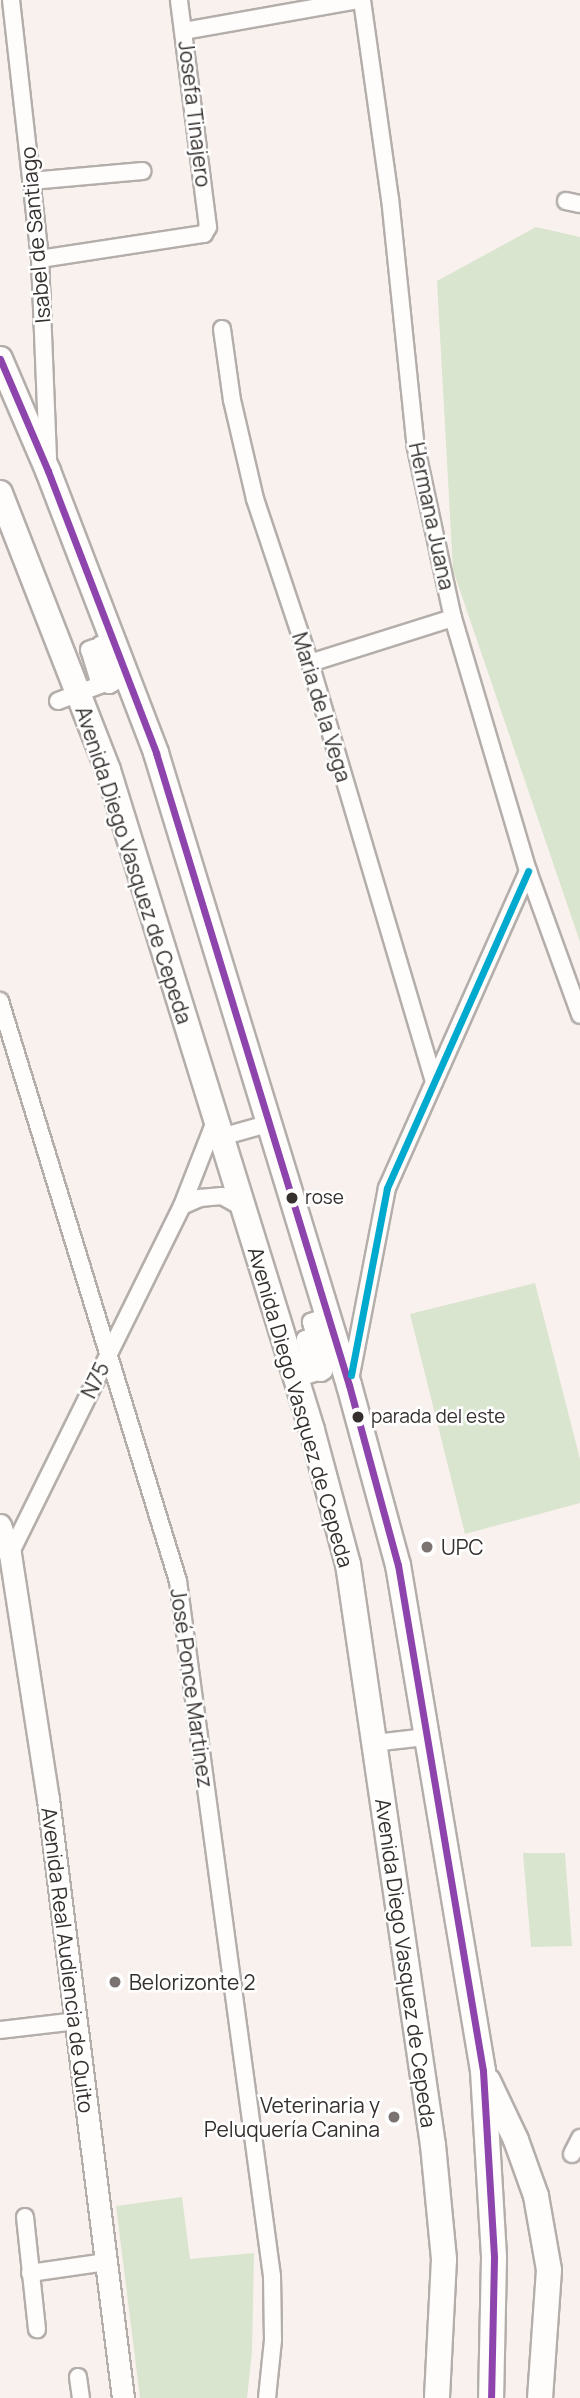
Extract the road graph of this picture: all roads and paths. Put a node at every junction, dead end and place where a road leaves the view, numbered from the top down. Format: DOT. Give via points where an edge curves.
graph roads {
  1 [pos="11,0"];
  2 [pos="179,0"];
  3 [pos="360,0"];
  4 [pos="184,31"];
  5 [pos="143,171"];
  6 [pos="32,181"];
  7 [pos="40,259"];
  8 [pos="222,329"];
  9 [pos="0,359"];
  10 [pos="5,386"];
  11 [pos="48,471"];
  12 [pos="0,493"];
  13 [pos="453,618"];
  14 [pos="310,663"];
  15 [pos="130,682"];
  16 [pos="68,697"];
  17 [pos="528,871"];
  18 [pos="0,1000"];
  19 [pos="580,1015"];
  20 [pos="434,1082"];
  21 [pos="267,1124"];
  22 [pos="218,1128"];
  23 [pos="181,1206"];
  24 [pos="242,1207"];
  25 [pos="327,1316"];
  26 [pos="109,1350"];
  27 [pos="296,1379"];
  28 [pos="349,1385"];
  29 [pos="0,1525"];
  30 [pos="10,1554"];
  31 [pos="426,1737"];
  32 [pos="374,1743"];
  33 [pos="77,2021"];
  34 [pos="0,2030"];
  35 [pos="483,2071"];
  36 [pos="580,2138"];
  37 [pos="572,2154"];
  38 [pos="26,2217"];
  39 [pos="106,2262"];
  40 [pos="30,2273"];
  41 [pos="37,2329"];
  42 [pos="78,2377"];
  43 [pos="81,2398"];
  44 [pos="123,2398"];
  45 [pos="267,2398"];
  46 [pos="437,2398"];
  47 [pos="491,2398"];
  48 [pos="540,2398"];
  1 -- 6 [label="street, Isabel de Santiago"];
  2 -- 4 [label="street, Josefa Tinajero"];
  3 -- 4 [label="street"];
  3 -- 13 [label="street, Hermana Juana" via="390,198 416,448"];
  4 -- 7 [label="street, Josefa Tinajero" via="208,228 204,234"];
  5 -- 6 [label="street"];
  6 -- 7 [label="street, Isabel de Santiago"];
  7 -- 11 [label="street, Isabel de Santiago"];
  8 -- 14 [label="street, Maria de la Vega" via="232,400 255,499"];
  9 -- 10 [label="main road"];
  10 -- 11 [label="main road"];
  11 -- 15 [label="main road"];
  12 -- 16 [label="main road, Avenida Diego Vasquez de Cepeda"];
  13 -- 14 [label="street"];
  13 -- 17 [label="street, Hermana Juana"];
  14 -- 20 [label="street, Maria de la Vega"];
  15 -- 16 [label="street" via="122,685 105,643 100,645 113,683 109,685 94,648 89,650 100,685"];
  15 -- 21 [label="main road" via="156,753"];
  16 -- 22 [label="main road, Avenida Diego Vasquez de Cepeda" via="108,771"];
  17 -- 19 [label="street, Hermana Juana"];
  17 -- 20 [label="street"];
  18 -- 26 [label="street, José Ponce Martinez"];
  20 -- 28 [label="street" via="387,1188"];
  21 -- 22 [label="street"];
  21 -- 25 [label="main road"];
  22 -- 23 [label="street, N75"];
  22 -- 24 [label="main road, Avenida Diego Vasquez de Cepeda"];
  23 -- 24 [label="street" via="222,1196"];
  23 -- 26 [label="street, N75"];
  24 -- 27 [label="main road, Avenida Diego Vasquez de Cepeda"];
  25 -- 27 [label="street" via="311,1322 324,1371 321,1373 309,1338 305,1339 314,1373"];
  25 -- 28 [label="main road"];
  26 -- 30 [label="street, N75"];
  26 -- 45 [label="street, José Ponce Martinez" via="178,1581 272,2276 273,2340"];
  27 -- 32 [label="main road, Avenida Diego Vasquez de Cepeda" via="348,1564"];
  28 -- 31 [label="main road" via="398,1565"];
  29 -- 30 [label="main road, Avenida Real Audiencia de Quito"];
  30 -- 33 [label="main road, Avenida Real Audiencia de Quito"];
  31 -- 32 [label="street"];
  31 -- 35 [label="main road"];
  32 -- 46 [label="main road, Avenida Diego Vasquez de Cepeda" via="433,2145 444,2259"];
  33 -- 34 [label="street"];
  33 -- 39 [label="main road, Avenida Real Audiencia de Quito"];
  35 -- 47 [label="main road" via="494,2258"];
  35 -- 48 [label="main road" via="536,2196 547,2258"];
  36 -- 37 [label="street"];
  38 -- 40 [label="street"];
  39 -- 40 [label="street"];
  39 -- 44 [label="main road, Avenida Real Audiencia de Quito"];
  40 -- 41 [label="street"];
  42 -- 43 [label="street"];
}
